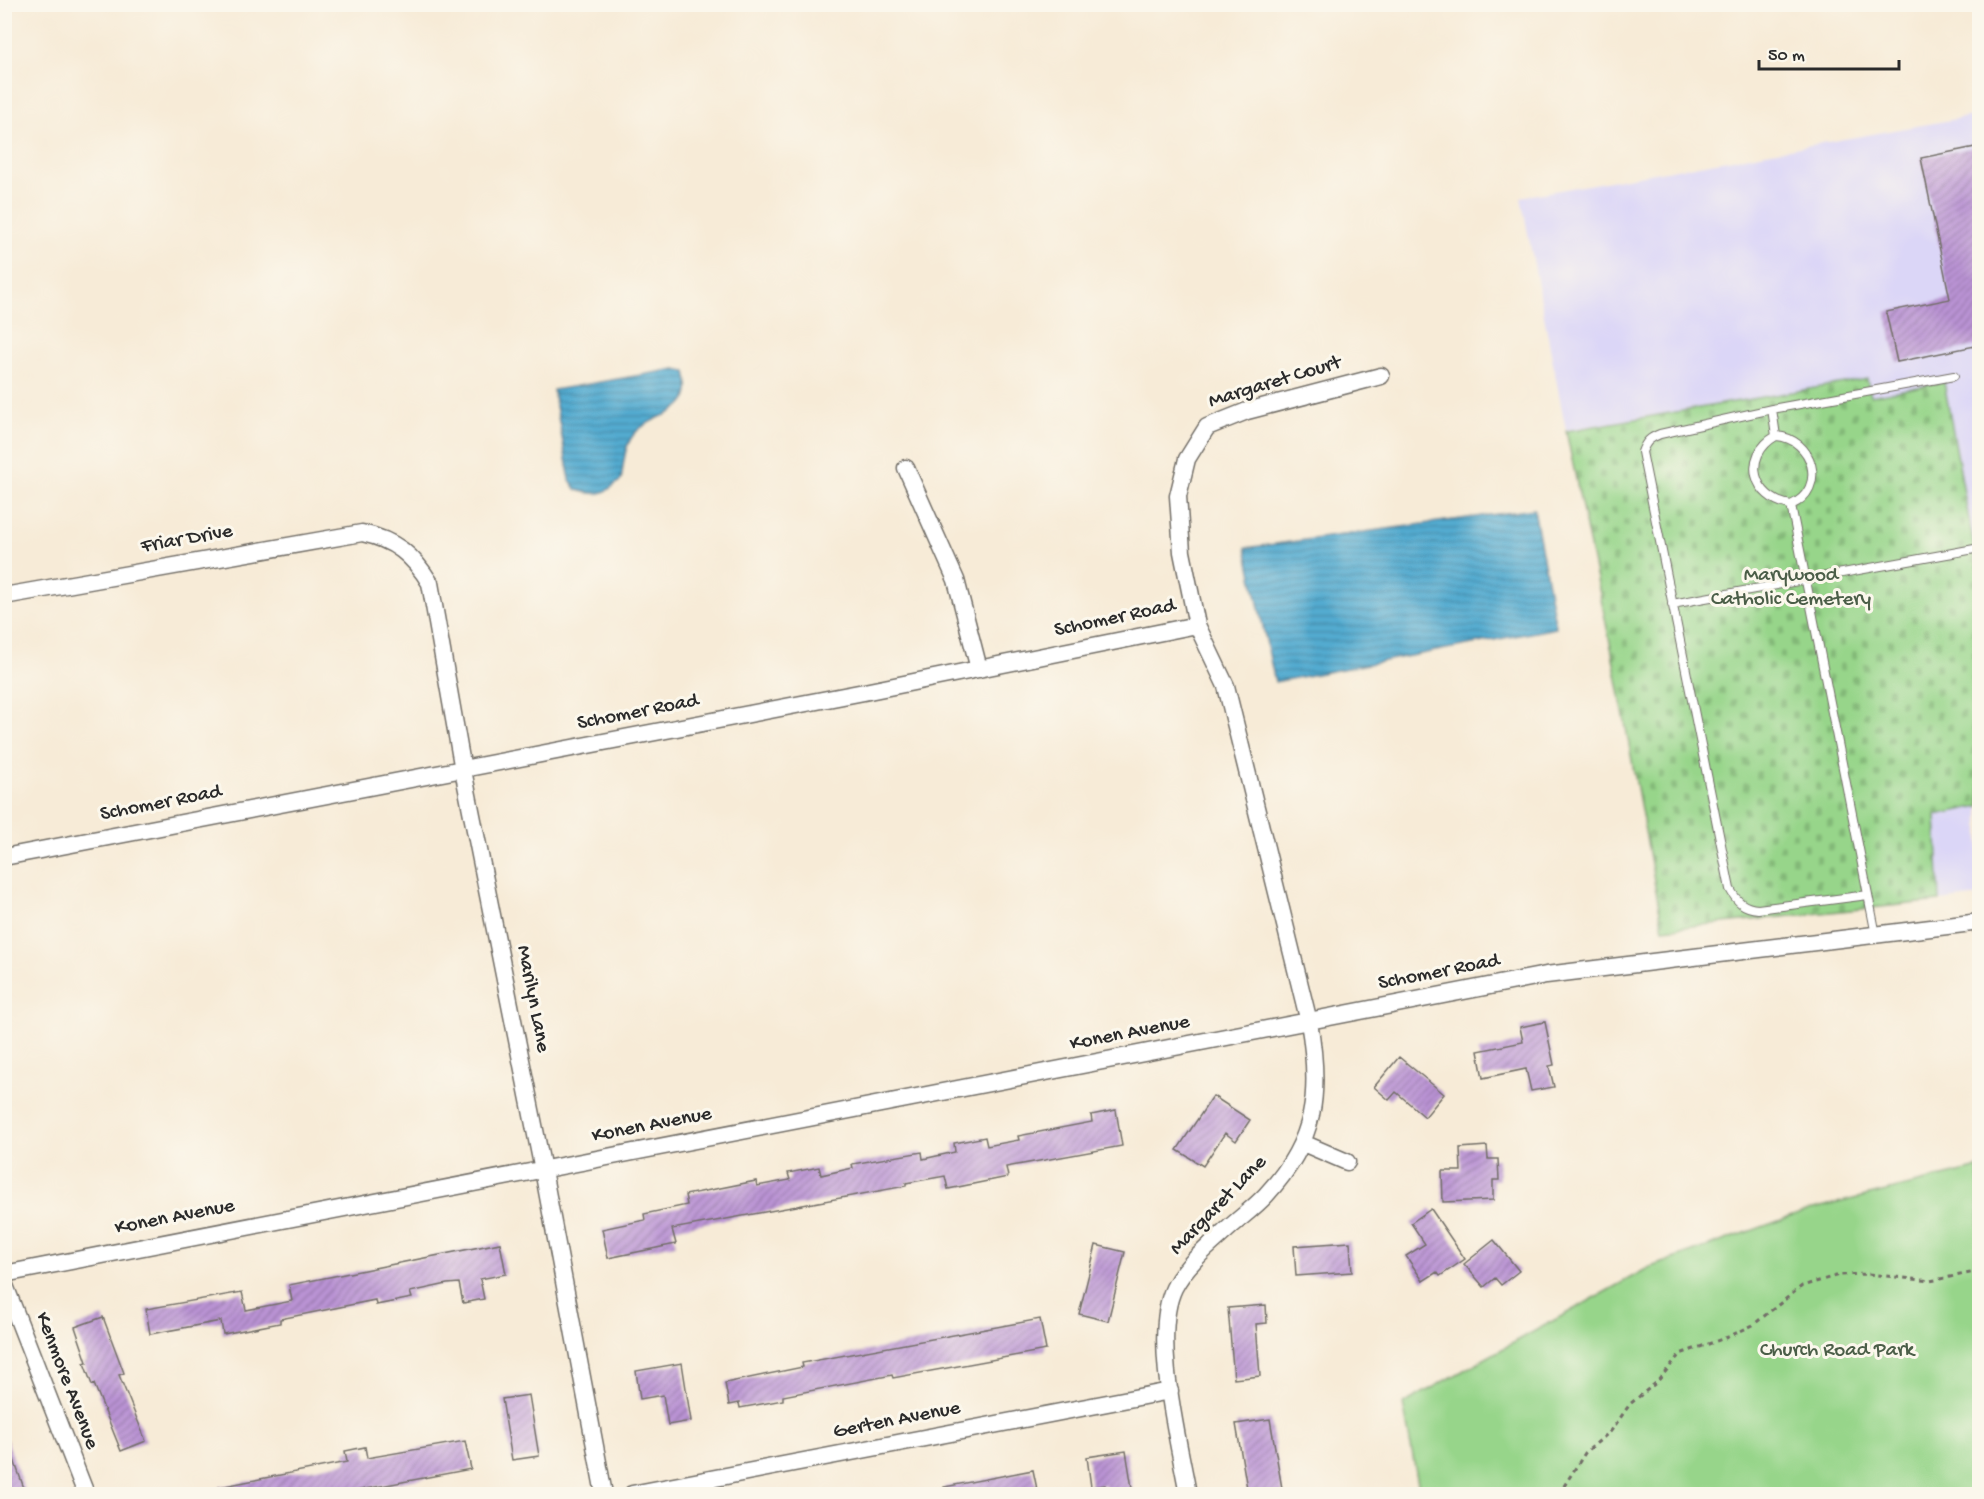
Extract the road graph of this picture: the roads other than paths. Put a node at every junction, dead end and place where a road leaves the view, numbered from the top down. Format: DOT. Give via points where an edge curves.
graph roads {
  1 [pos="1381,376"];
  2 [pos="1954,376"];
  3 [pos="1772,410"];
  4 [pos="1776,436"];
  5 [pos="906,468"];
  6 [pos="1791,505"];
  7 [pos="378,536"];
  8 [pos="1980,548"];
  9 [pos="1806,578"];
  10 [pos="4,596"];
  11 [pos="1672,604"];
  12 [pos="1197,625"];
  13 [pos="980,669"];
  14 [pos="463,770"];
  15 [pos="4,857"];
  16 [pos="1868,895"];
  17 [pos="1980,921"];
  18 [pos="1876,936"];
  19 [pos="1309,1022"];
  20 [pos="1303,1143"];
  21 [pos="1347,1162"];
  22 [pos="543,1170"];
  23 [pos="4,1274"];
  24 [pos="4,1283"];
  25 [pos="1170,1391"];
  26 [pos="86,1494"];
  27 [pos="604,1494"];
  28 [pos="632,1494"];
  29 [pos="1188,1494"];
  1 -- 12 [label="street, Margaret Court" via="1247,411 1207,427 1187,459 1178,496 1182,552"];
  2 -- 3 [label="lane"];
  3 -- 4 [label="lane"];
  3 -- 11 [label="lane" via="1660,434 1645,443 1643,462"];
  4 -- 6 [label="lane" via="1762,446 1755,465 1757,478 1769,496"];
  4 -- 6 [label="lane" via="1796,443 1812,467 1809,491"];
  5 -- 13 [label="street" via="957,580"];
  6 -- 9 [label="lane"];
  7 -- 10 [label="street, Friar Drive" via="362,533 326,538"];
  7 -- 14 [label="street, Marilyn Lane" via="419,565 430,584"];
  8 -- 9 [label="lane"];
  9 -- 11 [label="lane"];
  9 -- 16 [label="lane"];
  11 -- 16 [label="lane" via="1735,899 1748,908 1758,909"];
  12 -- 13 [label="street, Schomer Road"];
  12 -- 19 [label="street, Schomer Road" via="1226,686"];
  13 -- 14 [label="street, Schomer Road"];
  14 -- 15 [label="street, Schomer Road"];
  14 -- 22 [label="street, Marilyn Lane"];
  16 -- 18 [label="lane"];
  17 -- 18 [label="street, Schomer Road"];
  18 -- 19 [label="street, Schomer Road" via="1546,975"];
  19 -- 20 [label="street, Margaret Lane" via="1316,1091"];
  19 -- 22 [label="street, Konen Avenue"];
  20 -- 21 [label="street"];
  20 -- 25 [label="street, Margaret Lane" via="1266,1195 1204,1250 1174,1288 1164,1345"];
  22 -- 23 [label="street, Konen Avenue"];
  22 -- 27 [label="street, Marilyn Lane"];
  24 -- 26 [label="street, Kenmore Avenue"];
  25 -- 28 [label="street, Gerten Avenue"];
  25 -- 29 [label="street, Margaret Lane"];
}
